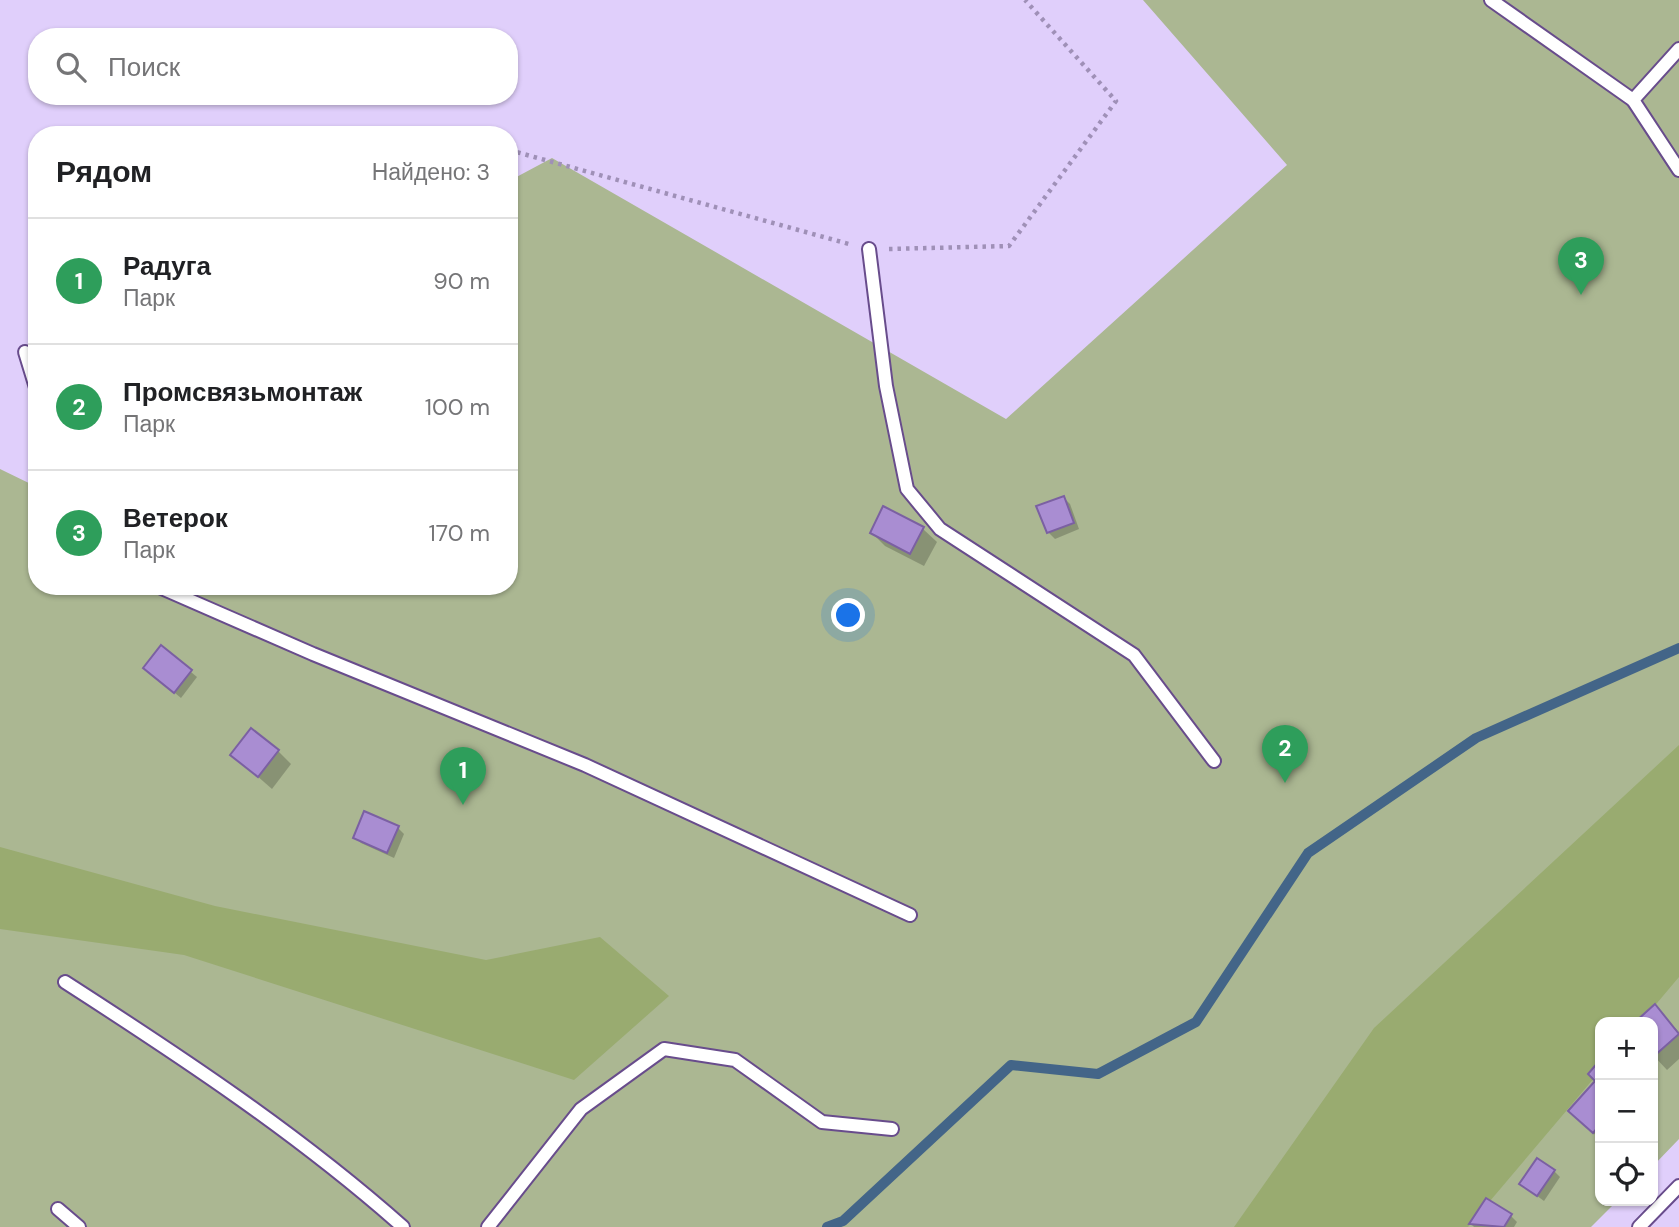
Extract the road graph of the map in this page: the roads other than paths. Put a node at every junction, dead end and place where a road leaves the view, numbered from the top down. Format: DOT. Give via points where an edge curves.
graph roads {
  1 [pos="1491,0"];
  2 [pos="1679,48"];
  3 [pos="1633,100"];
  4 [pos="1679,170"];
  5 [pos="869,249"];
  6 [pos="24,352"];
  7 [pos="28,364"];
  8 [pos="178,595"];
  9 [pos="1214,761"];
  10 [pos="910,915"];
  11 [pos="65,982"];
  12 [pos="892,1129"];
  13 [pos="1679,1186"];
  14 [pos="58,1209"];
  15 [pos="79,1227"];
  16 [pos="402,1227"];
  17 [pos="488,1227"];
  18 [pos="1639,1227"];
  1 -- 3 [label="lane"];
  2 -- 3 [label="lane"];
  3 -- 4 [label="lane"];
  5 -- 9 [label="lane" via="886,386 907,489 940,529 1134,656"];
  6 -- 7 [label="lane"];
  8 -- 10 [label="lane" via="584,765"];
  11 -- 16 [label="lane" via="205,1073 339,1171"];
  12 -- 17 [label="lane" via="822,1122 735,1060 664,1049 581,1109"];
  13 -- 18 [label="lane"];
  14 -- 15 [label="lane"];
}
